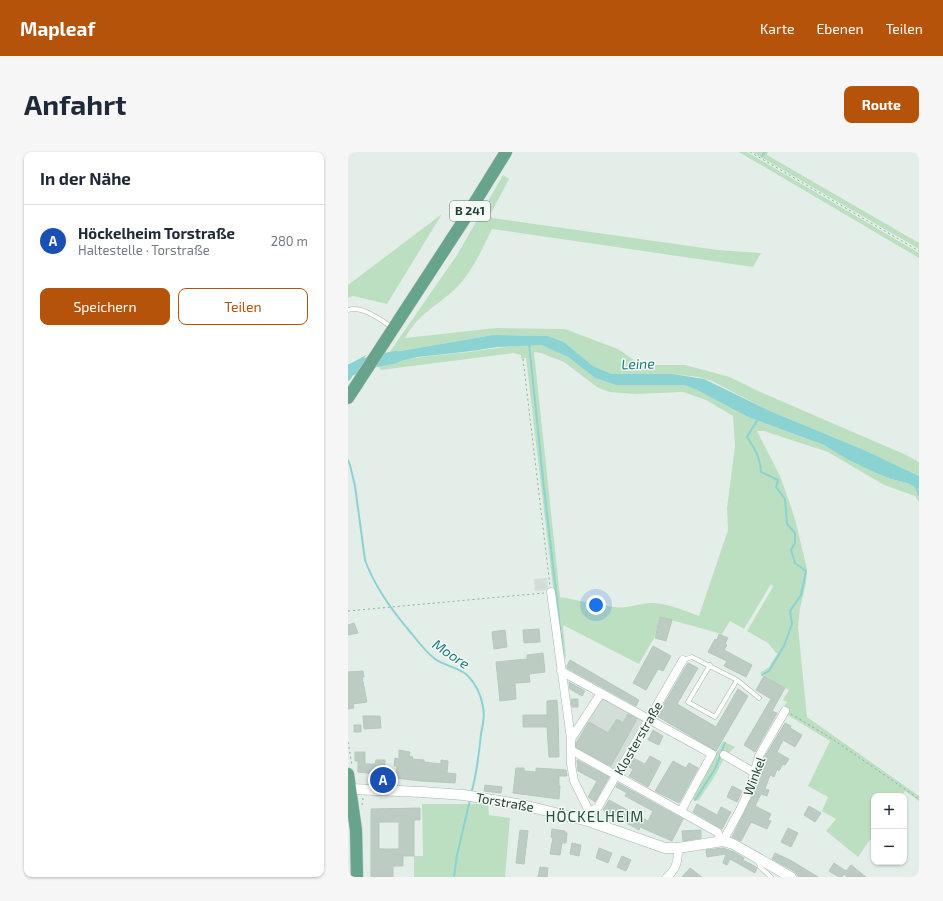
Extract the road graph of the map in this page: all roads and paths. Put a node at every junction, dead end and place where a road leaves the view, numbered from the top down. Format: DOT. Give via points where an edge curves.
graph roads {
  1 [pos="506,152"];
  2 [pos="750,152"];
  3 [pos="919,251"];
  4 [pos="348,310"];
  5 [pos="393,328"];
  6 [pos="524,359"];
  7 [pos="348,398"];
  8 [pos="551,592"];
  9 [pos="348,612"];
  10 [pos="683,660"];
  11 [pos="710,665"];
  12 [pos="561,671"];
  13 [pos="737,680"];
  14 [pos="601,693"];
  15 [pos="759,698"];
  16 [pos="785,711"];
  17 [pos="648,719"];
  18 [pos="571,739"];
  19 [pos="571,750"];
  20 [pos="724,755"];
  21 [pos="754,773"];
  22 [pos="348,774"];
  23 [pos="616,775"];
  24 [pos="349,789"];
  25 [pos="919,799"];
  26 [pos="681,811"];
  27 [pos="589,817"];
  28 [pos="723,841"];
  29 [pos="678,848"];
  30 [pos="756,857"];
  31 [pos="357,877"];
  32 [pos="667,877"];
  33 [pos="770,877"];
  34 [pos="790,877"];
  1 -- 5 [label="main road, B 241"];
  2 -- 3 [label="path"];
  4 -- 5 [label="lane" via="361,310"];
  5 -- 7 [label="main road, B 241"];
  6 -- 8 [label="path"];
  8 -- 9 [label="path"];
  8 -- 12 [label="street"];
  10 -- 11 [label="lane" via="692,657"];
  10 -- 17 [label="street, Klosterstraße"];
  11 -- 13 [label="lane"];
  11 -- 13 [label="lane" via="688,702 715,717"];
  12 -- 14 [label="street"];
  12 -- 18 [label="street"];
  13 -- 15 [label="lane"];
  14 -- 17 [label="street"];
  14 -- 18 [label="street"];
  16 -- 21 [label="street, Winkel" via="759,756"];
  16 -- 25 [label="path" via="834,740"];
  17 -- 23 [label="street, Klosterstraße"];
  17 -- 26 [label="street" via="712,754"];
  18 -- 19 [label="street"];
  19 -- 23 [label="street"];
  19 -- 27 [label="street" via="574,781"];
  20 -- 21 [label="street"];
  21 -- 28 [label="street, Winkel" via="750,789"];
  22 -- 24 [label="main road"];
  23 -- 26 [label="street"];
  23 -- 27 [label="street, Klosterstraße" via="598,807"];
  24 -- 27 [label="street, Torstraße" via="475,796"];
  24 -- 31 [label="main road" via="356,839"];
  26 -- 28 [label="street" via="717,832"];
  27 -- 29 [label="street, Torstraße" via="653,845"];
  28 -- 29 [label="street, Torstraße"];
  28 -- 30 [label="street"];
  29 -- 32 [label="street" via="676,868"];
  30 -- 33 [label="lane" via="760,867"];
  30 -- 34 [label="street"];
}
